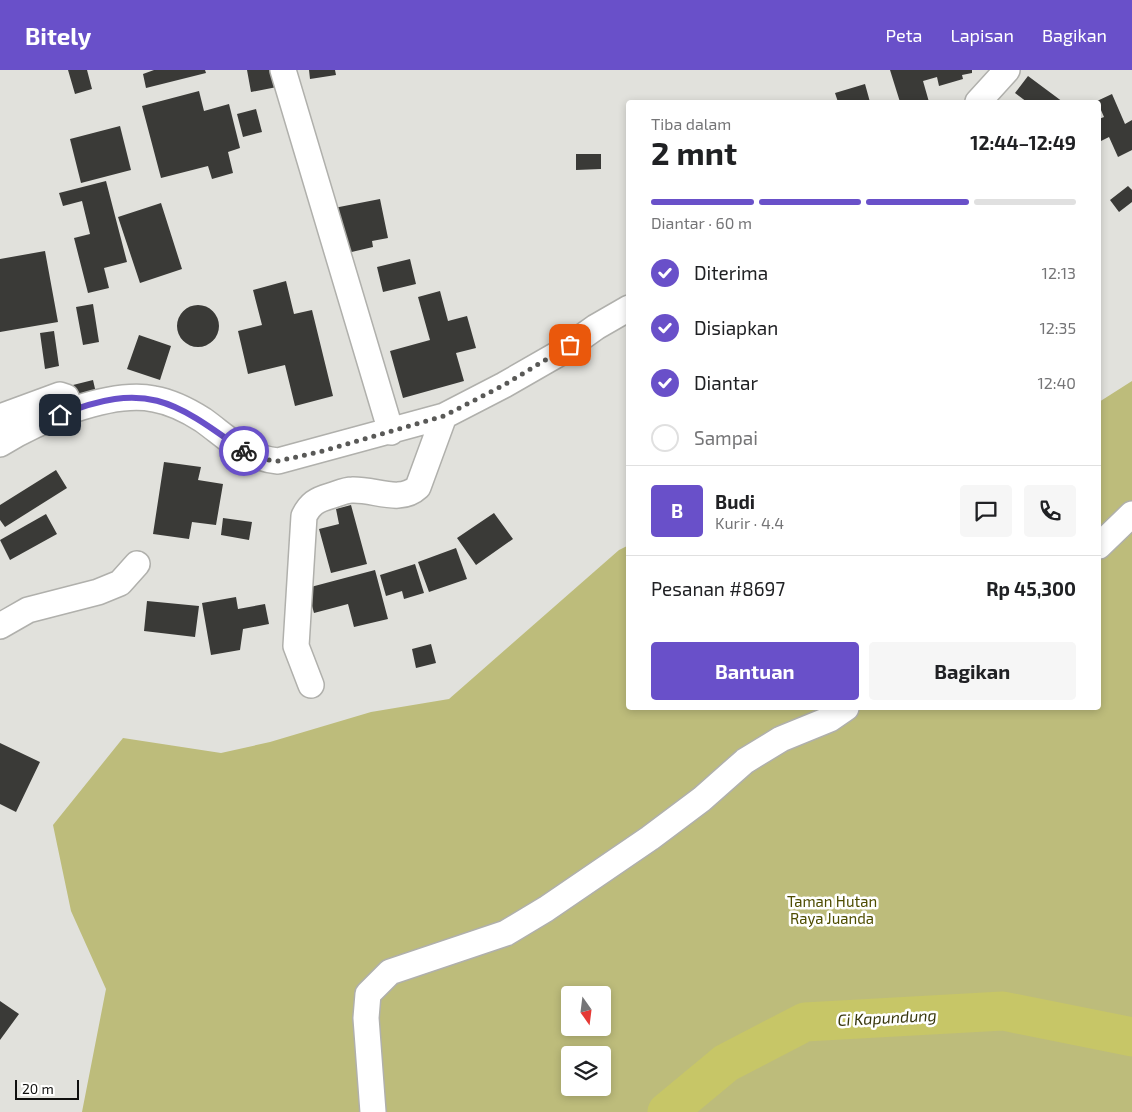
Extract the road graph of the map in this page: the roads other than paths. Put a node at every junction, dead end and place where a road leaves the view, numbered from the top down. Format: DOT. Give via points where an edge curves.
graph roads {
  1 [pos="283,70"];
  2 [pos="1007,70"];
  3 [pos="980,100"];
  4 [pos="626,310"];
  5 [pos="60,415"];
  6 [pos="444,416"];
  7 [pos="0,417"];
  8 [pos="391,432"];
  9 [pos="0,444"];
  10 [pos="1132,514"];
  11 [pos="1101,544"];
  12 [pos="137,564"];
  13 [pos="0,626"];
  14 [pos="311,684"];
  15 [pos="843,710"];
  16 [pos="373,1112"];
  1 -- 8 [label="street"];
  2 -- 3 [label="street"];
  4 -- 6 [label="street" via="558,354"];
  5 -- 7 [label="street" via="66,398 60,395"];
  5 -- 8 [label="street" via="105,401 153,398 200,419 260,459 278,461"];
  5 -- 9 [label="street"];
  6 -- 8 [label="street"];
  6 -- 14 [label="street" via="418,487 412,493 403,496 351,490 317,500 304,516 296,646"];
  10 -- 11 [label="street"];
  12 -- 13 [label="street" via="120,583 28,610"];
  15 -- 16 [label="street" via="830,719 781,739 745,761 650,838 506,933 390,972 368,994 366,1018"];
}
